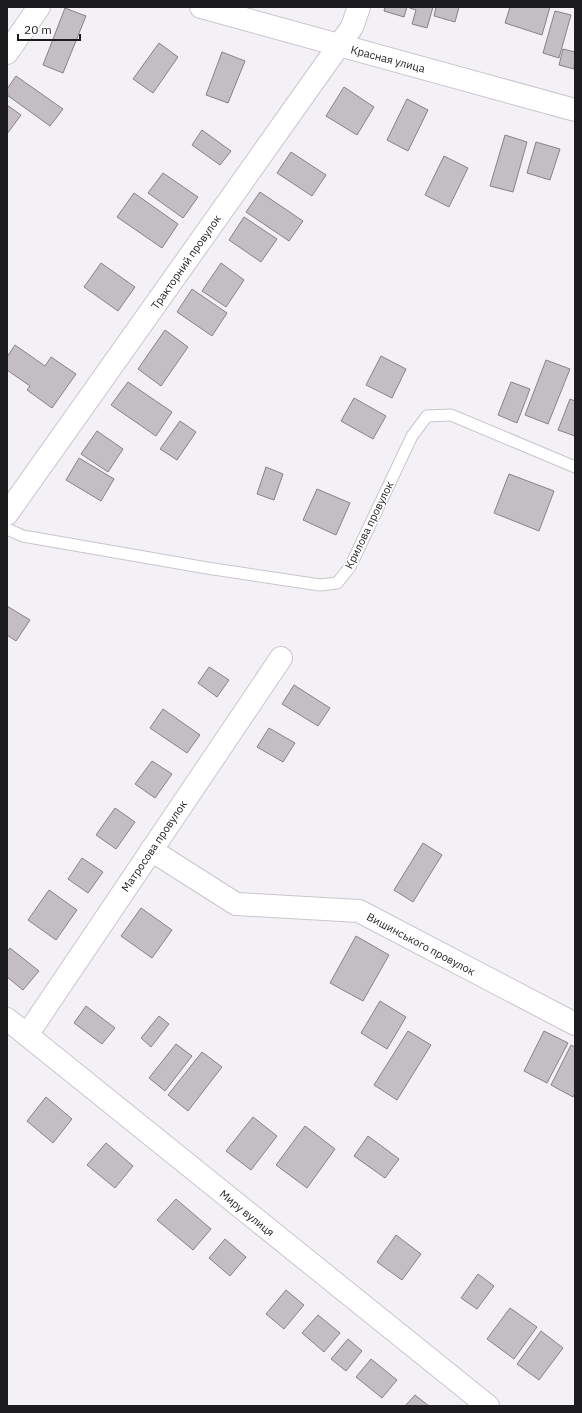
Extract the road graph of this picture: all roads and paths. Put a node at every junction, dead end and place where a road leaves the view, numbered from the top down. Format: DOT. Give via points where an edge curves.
graph roads {
  1 [pos="39,7"];
  2 [pos="201,7"];
  3 [pos="359,7"];
  4 [pos="339,45"];
  5 [pos="7,53"];
  6 [pos="575,110"];
  7 [pos="575,467"];
  8 [pos="7,514"];
  9 [pos="7,529"];
  10 [pos="281,658"];
  11 [pos="151,850"];
  12 [pos="7,1019"];
  13 [pos="575,1024"];
  14 [pos="27,1035"];
  15 [pos="488,1406"];
  1 -- 5 [label="street"];
  2 -- 4 [label="street, Красная улица"];
  3 -- 4 [label="street, Тракторний провулок" via="352,27"];
  4 -- 6 [label="street, Красная улица"];
  4 -- 8 [label="street, Тракторний провулок"];
  7 -- 9 [label="lane, Крилова провулок" via="451,415 428,416 412,436 350,567 337,583 320,584 207,568 23,536"];
  10 -- 11 [label="street, Матросова провулок"];
  11 -- 13 [label="street, Вишинського провулок" via="236,904 359,911"];
  11 -- 14 [label="street, Матросова провулок"];
  12 -- 14 [label="street, Миру вулиця"];
  14 -- 15 [label="street, Миру вулиця"];
}
